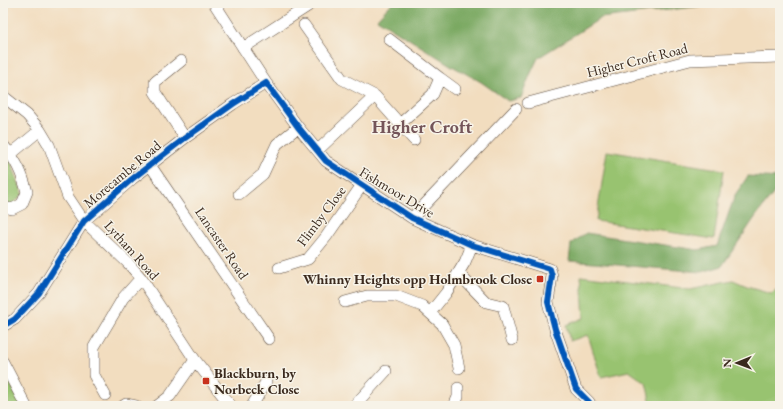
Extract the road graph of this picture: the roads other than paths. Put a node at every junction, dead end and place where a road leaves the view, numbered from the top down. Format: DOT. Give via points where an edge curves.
graph roads {
  1 [pos="214,3"];
  2 [pos="308,6"];
  3 [pos="304,25"];
  4 [pos="389,39"];
  5 [pos="243,48"];
  6 [pos="780,57"];
  7 [pos="181,61"];
  8 [pos="440,78"];
  9 [pos="266,83"];
  10 [pos="455,89"];
  11 [pos="3,96"];
  12 [pos="375,96"];
  13 [pos="528,103"];
  14 [pos="516,109"];
  15 [pos="400,124"];
  16 [pos="298,127"];
  17 [pos="40,130"];
  18 [pos="186,138"];
  19 [pos="414,140"];
  20 [pos="3,145"];
  21 [pos="318,150"];
  22 [pos="11,154"];
  23 [pos="150,165"];
  24 [pos="362,186"];
  25 [pos="239,194"];
  26 [pos="3,207"];
  27 [pos="412,218"];
  28 [pos="84,221"];
  29 [pos="472,245"];
  30 [pos="279,268"];
  31 [pos="458,274"];
  32 [pos="141,278"];
  33 [pos="345,302"];
  34 [pos="430,313"];
  35 [pos="3,326"];
  36 [pos="269,339"];
  37 [pos="512,340"];
  38 [pos="195,360"];
  39 [pos="3,362"];
  40 [pos="459,368"];
  41 [pos="386,371"];
  42 [pos="266,382"];
  43 [pos="458,388"];
  44 [pos="105,395"];
  45 [pos="26,406"];
  46 [pos="123,406"];
  47 [pos="136,406"];
  48 [pos="157,406"];
  49 [pos="230,406"];
  50 [pos="252,406"];
  51 [pos="354,406"];
  52 [pos="454,406"];
  53 [pos="591,406"];
  1 -- 5 [label="street, Fishmoor Drive"];
  2 -- 5 [label="street"];
  3 -- 12 [label="street" via="342,79"];
  4 -- 8 [label="street"];
  5 -- 9 [label="street, Fishmoor Drive"];
  6 -- 13 [label="street, Higher Croft Road" via="690,60"];
  7 -- 18 [label="street" via="155,82 155,92"];
  8 -- 10 [label="street"];
  8 -- 15 [label="street" via="433,94"];
  9 -- 16 [label="street, Fishmoor Drive"];
  9 -- 18 [label="street, Morecambe Road"];
  11 -- 17 [label="street, Lytham Road" via="27,115"];
  12 -- 15 [label="street"];
  12 -- 21 [label="street"];
  14 -- 27 [label="street"];
  15 -- 19 [label="street"];
  16 -- 21 [label="street, Fishmoor Drive"];
  16 -- 25 [label="street" via="277,144 263,174"];
  17 -- 22 [label="street"];
  17 -- 28 [label="street, Lytham Road" via="49,145 68,196"];
  18 -- 23 [label="street, Morecambe Road"];
  20 -- 22 [label="street"];
  21 -- 24 [label="street, Fishmoor Drive" via="326,161"];
  22 -- 26 [label="street" via="22,174 27,192 22,204 12,209"];
  23 -- 28 [label="street, Morecambe Road"];
  23 -- 36 [label="street, Lancaster Road"];
  24 -- 27 [label="street, Fishmoor Drive"];
  24 -- 30 [label="street, Flimby Close" via="308,259"];
  27 -- 29 [label="street, Fishmoor Drive"];
  28 -- 32 [label="street, Lytham Road"];
  28 -- 35 [label="street, Morecambe Road" via="39,293 14,319"];
  29 -- 31 [label="street"];
  29 -- 53 [label="street, Fishmoor Drive" via="551,270 548,302 555,329 576,389"];
  31 -- 34 [label="street"];
  31 -- 37 [label="street" via="486,302 503,306"];
  32 -- 38 [label="street, Lytham Road"];
  32 -- 44 [label="street" via="123,298 94,347 94,375"];
  33 -- 34 [label="street" via="367,296 396,296 422,306"];
  34 -- 40 [label="street" via="442,324 454,345"];
  38 -- 48 [label="street" via="170,396"];
  38 -- 49 [label="street, Lytham Road"];
  39 -- 45 [label="street"];
  41 -- 51 [label="street"];
  42 -- 50 [label="street"];
  43 -- 52 [label="street"];
  46 -- 47 [label="street"];
}
